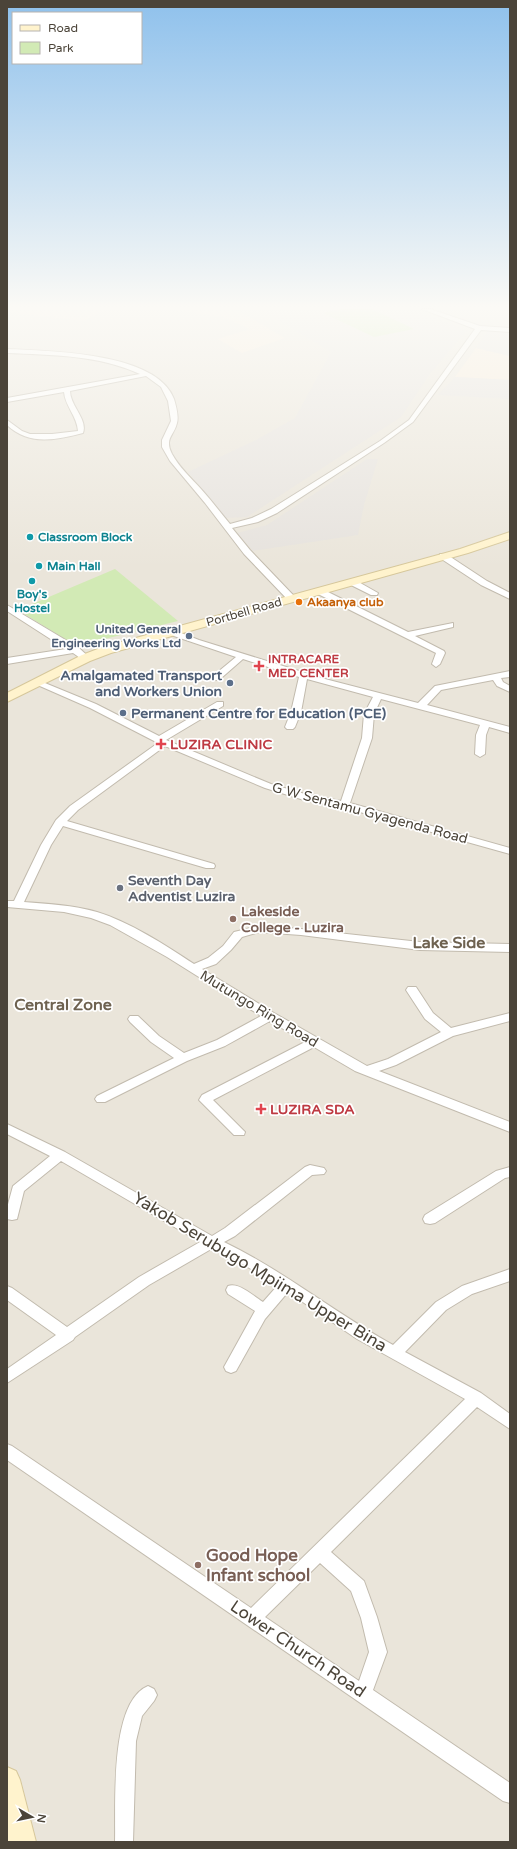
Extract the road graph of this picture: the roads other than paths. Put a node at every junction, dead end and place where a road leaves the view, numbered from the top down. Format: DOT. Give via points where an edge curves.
graph roads {
  1 [pos="33,395"];
  2 [pos="66,395"];
  3 [pos="169,395"];
  4 [pos="430,395"];
  5 [pos="7,400"];
  6 [pos="7,422"];
  7 [pos="228,527"];
  8 [pos="510,535"];
  9 [pos="444,556"];
  10 [pos="352,582"];
  11 [pos="319,591"];
  12 [pos="374,593"];
  13 [pos="291,598"];
  14 [pos="510,598"];
  15 [pos="7,607"];
  16 [pos="450,625"];
  17 [pos="171,632"];
  18 [pos="408,635"];
  19 [pos="76,650"];
  20 [pos="241,657"];
  21 [pos="86,658"];
  22 [pos="7,661"];
  23 [pos="436,664"];
  24 [pos="510,674"];
  25 [pos="304,675"];
  26 [pos="216,678"];
  27 [pos="496,678"];
  28 [pos="37,683"];
  29 [pos="510,689"];
  30 [pos="378,695"];
  31 [pos="7,698"];
  32 [pos="220,704"];
  33 [pos="421,706"];
  34 [pos="486,723"];
  35 [pos="290,727"];
  36 [pos="510,730"];
  37 [pos="162,741"];
  38 [pos="480,754"];
  39 [pos="345,805"];
  40 [pos="60,822"];
  41 [pos="510,851"];
  42 [pos="510,854"];
  43 [pos="510,860"];
  44 [pos="210,866"];
  45 [pos="12,904"];
  46 [pos="510,948"];
  47 [pos="193,968"];
  48 [pos="412,990"];
  49 [pos="270,1016"];
  50 [pos="510,1017"];
  51 [pos="134,1019"];
  52 [pos="449,1033"];
  53 [pos="314,1042"];
  54 [pos="183,1058"];
  55 [pos="366,1071"];
  56 [pos="101,1099"];
  57 [pos="510,1127"];
  58 [pos="7,1129"];
  59 [pos="239,1132"];
  60 [pos="60,1155"];
  61 [pos="319,1170"];
  62 [pos="510,1172"];
  63 [pos="12,1215"];
  64 [pos="430,1219"];
  65 [pos="215,1243"];
  66 [pos="510,1275"];
  67 [pos="287,1284"];
  68 [pos="233,1290"];
  69 [pos="7,1292"];
  70 [pos="265,1310"];
  71 [pos="68,1336"];
  72 [pos="396,1352"];
  73 [pos="231,1367"];
  74 [pos="7,1377"];
  75 [pos="476,1398"];
  76 [pos="510,1422"];
  77 [pos="7,1451"];
  78 [pos="320,1552"];
  79 [pos="253,1618"];
  80 [pos="364,1693"];
  81 [pos="148,1695"];
  82 [pos="7,1780"];
  83 [pos="510,1794"];
  84 [pos="22,1842"];
  85 [pos="124,1842"];
  1 -- 5 [label="street"];
  2 -- 6 [label="street" via="75,412 80,432 42,437 27,436"];
  3 -- 7 [label="street" via="175,418 165,440 169,453 180,471"];
  4 -- 7 [label="street" via="411,421 382,442 274,511 255,520"];
  7 -- 13 [label="street" via="248,553"];
  8 -- 9 [label="main road, Portbell Road"];
  9 -- 10 [label="main road, Portbell Road"];
  9 -- 14 [label="street" via="484,584"];
  10 -- 11 [label="main road, Portbell Road"];
  10 -- 12 [label="street"];
  11 -- 13 [label="main road, Portbell Road"];
  11 -- 18 [label="street"];
  13 -- 17 [label="main road, Portbell Road"];
  15 -- 19 [label="street"];
  16 -- 18 [label="street"];
  17 -- 20 [label="street"];
  17 -- 21 [label="main road, Portbell Road"];
  18 -- 23 [label="street" via="440,652"];
  19 -- 21 [label="street"];
  19 -- 22 [label="street"];
  20 -- 25 [label="street"];
  20 -- 26 [label="street"];
  21 -- 28 [label="main road, Portbell Road"];
  24 -- 27 [label="street"];
  25 -- 30 [label="street"];
  25 -- 35 [label="street"];
  27 -- 29 [label="street" via="500,684"];
  27 -- 33 [label="street" via="438,688"];
  28 -- 31 [label="main road, Portbell Road"];
  28 -- 37 [label="street, G W Sentamu Gyagenda Road" via="93,706"];
  30 -- 33 [label="street"];
  30 -- 39 [label="street" via="369,714 367,738"];
  32 -- 37 [label="street"];
  33 -- 34 [label="street"];
  34 -- 36 [label="street"];
  34 -- 38 [label="street" via="481,735"];
  37 -- 39 [label="street, G W Sentamu Gyagenda Road" via="268,786 304,797"];
  37 -- 40 [label="street" via="74,808"];
  39 -- 41 [label="street, G W Sentamu Gyagenda Road"];
  40 -- 44 [label="street"];
  40 -- 45 [label="street"];
  42 -- 43 [label="street"];
  45 -- 47 [label="street, Mutungo Ring Road" via="94,915 114,923"];
  46 -- 47 [label="street" via="420,946 259,929 238,934 212,961"];
  47 -- 49 [label="street, Mutungo Ring Road"];
  48 -- 52 [label="street" via="430,1016"];
  49 -- 53 [label="street, Mutungo Ring Road"];
  49 -- 54 [label="street" via="221,1044"];
  50 -- 52 [label="street"];
  51 -- 54 [label="street" via="155,1039"];
  52 -- 55 [label="street" via="392,1062"];
  53 -- 55 [label="street, Mutungo Ring Road"];
  53 -- 59 [label="street" via="206,1098 205,1100"];
  54 -- 56 [label="street"];
  55 -- 57 [label="street, Mutungo Ring Road"];
  58 -- 60 [label="street, Yakob Serubugo Mpiima Upper Bina"];
  60 -- 63 [label="street" via="18,1190"];
  60 -- 65 [label="street, Yakob Serubugo Mpiima Upper Bina"];
  61 -- 65 [label="street" via="310,1170"];
  62 -- 64 [label="street" via="501,1174"];
  65 -- 67 [label="street, Yakob Serubugo Mpiima Upper Bina"];
  65 -- 71 [label="street" via="144,1281"];
  66 -- 72 [label="street" via="467,1290 441,1306"];
  67 -- 70 [label="street"];
  67 -- 72 [label="street, Yakob Serubugo Mpiima Upper Bina" via="362,1335"];
  68 -- 70 [label="street"];
  69 -- 71 [label="street"];
  70 -- 73 [label="street" via="250,1331"];
  71 -- 74 [label="street"];
  72 -- 75 [label="street, Yakob Serubugo Mpiima Upper Bina"];
  75 -- 76 [label="street, Yakob Serubugo Mpiima Upper Bina"];
  75 -- 78 [label="street"];
  77 -- 79 [label="street, Lower Church Road"];
  78 -- 79 [label="street"];
  78 -- 80 [label="street" via="358,1588 369,1616 378,1652"];
  79 -- 80 [label="street, Lower Church Road"];
  80 -- 83 [label="street, Lower Church Road"];
  81 -- 85 [label="street" via="134,1712 127,1741"];
  82 -- 84 [label="main road"];
}
